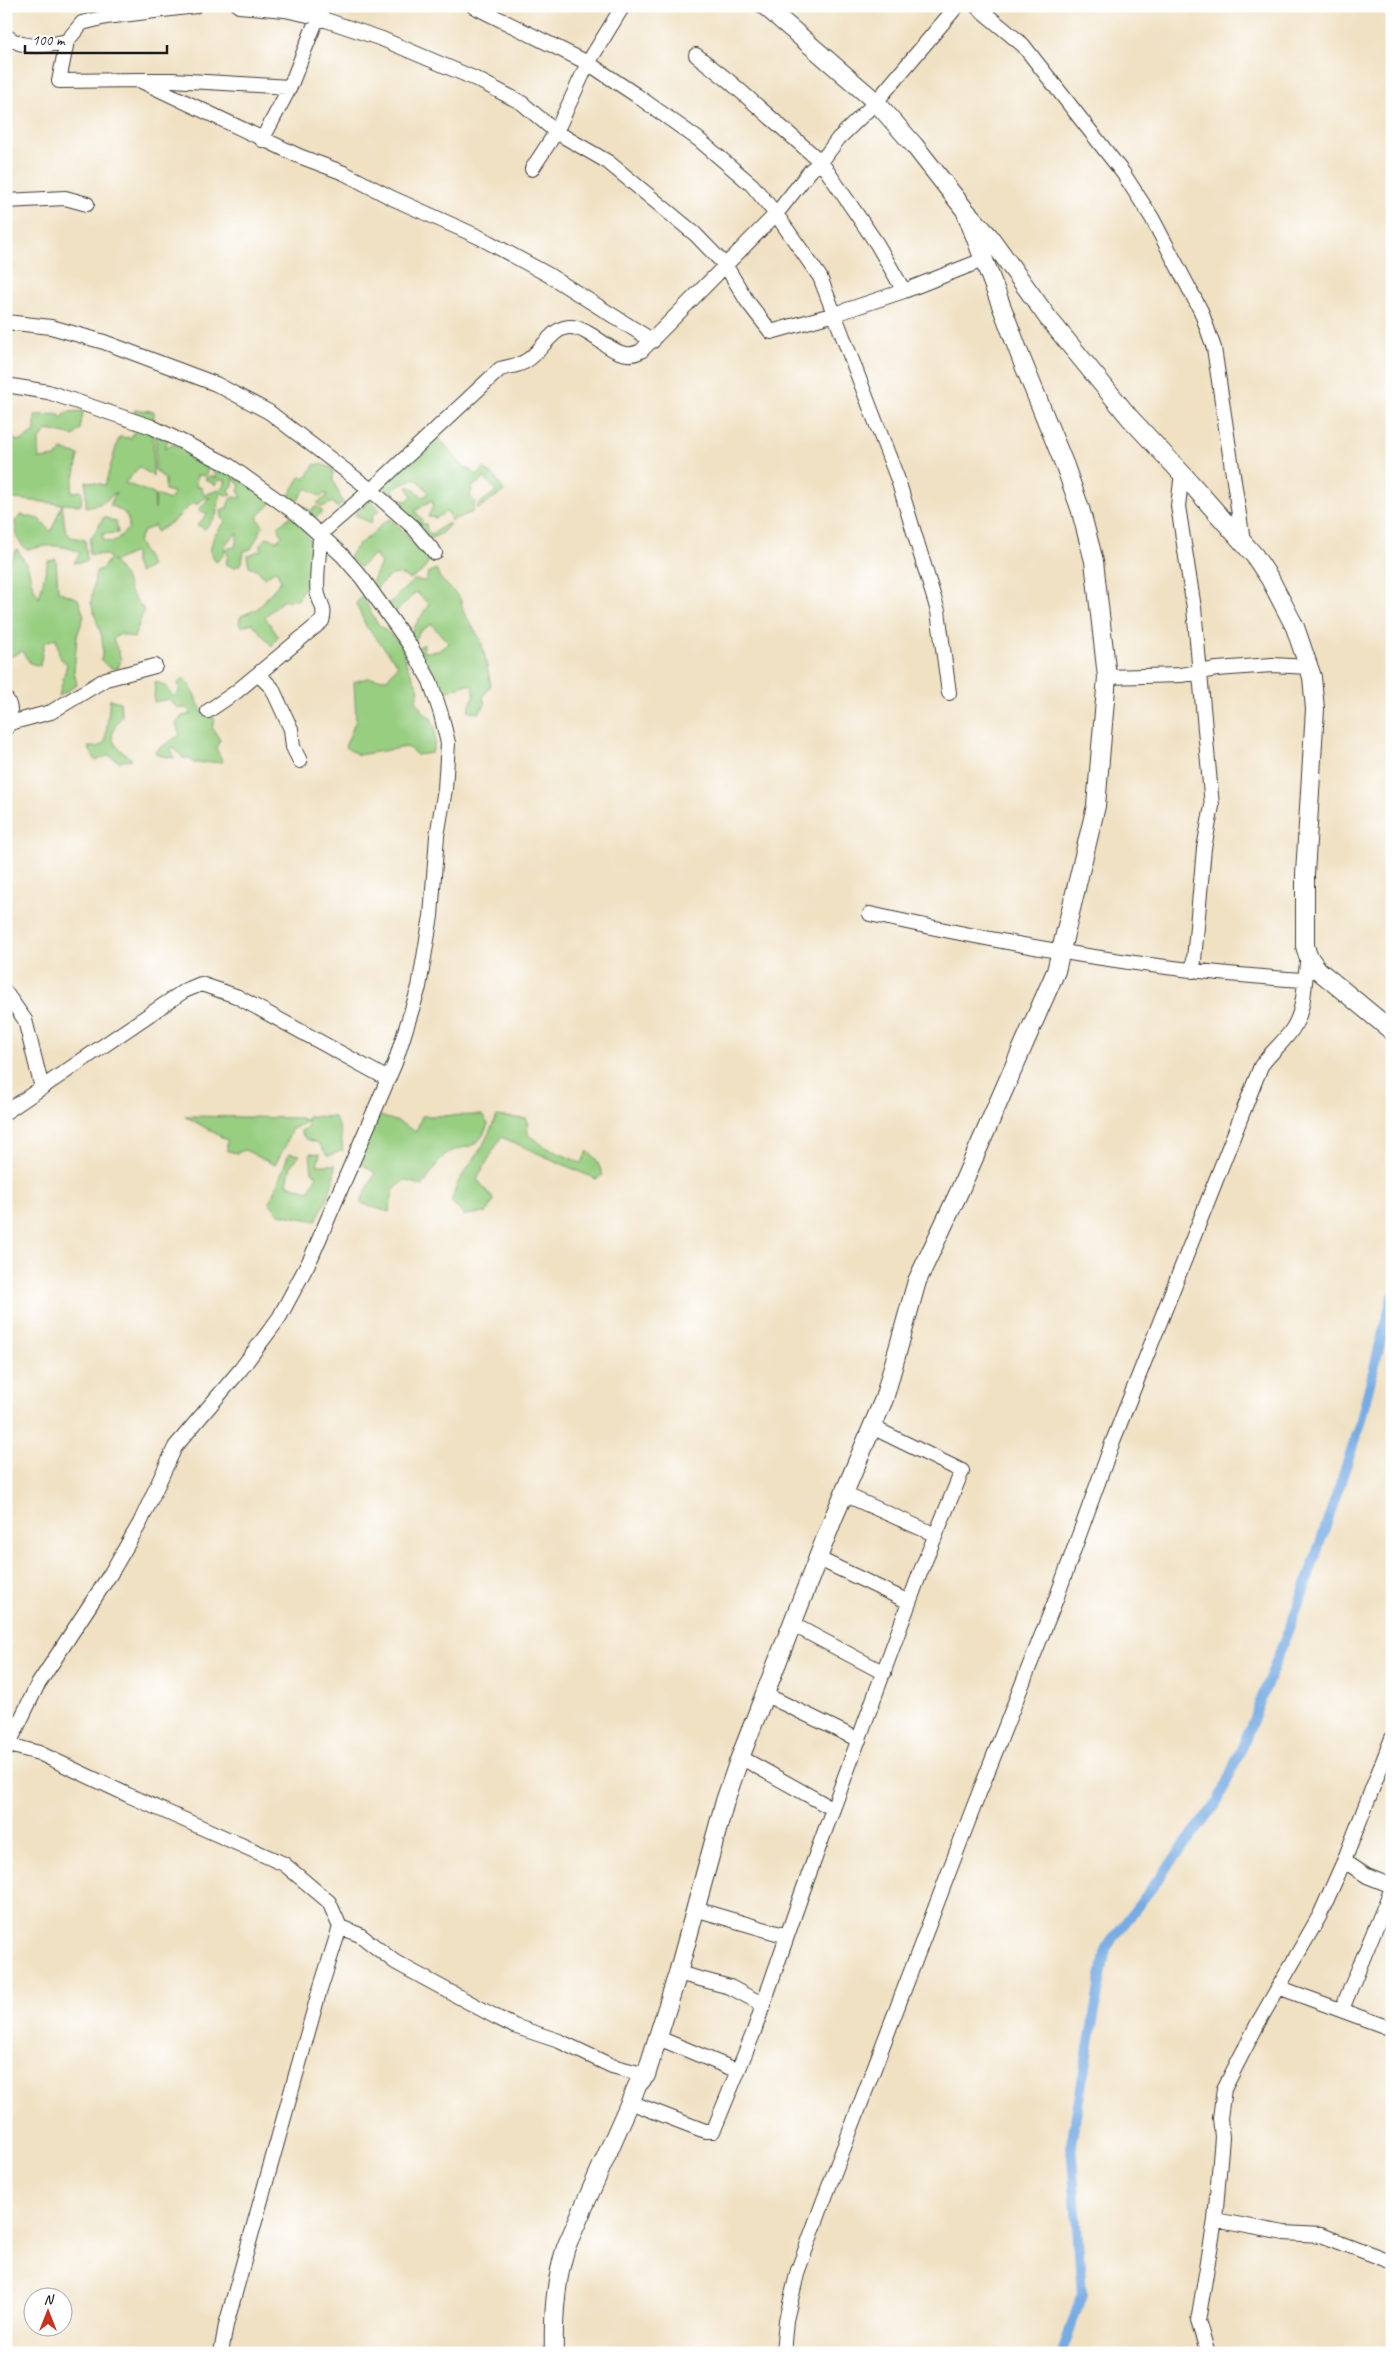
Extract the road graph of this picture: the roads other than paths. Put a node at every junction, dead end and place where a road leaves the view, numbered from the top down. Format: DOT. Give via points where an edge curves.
graph roads {
  1 [pos="195,6"];
  2 [pos="239,6"];
  3 [pos="473,6"];
  4 [pos="623,6"];
  5 [pos="765,6"];
  6 [pos="958,6"];
  7 [pos="976,6"];
  8 [pos="107,11"];
  9 [pos="320,12"];
  10 [pos="6,36"];
  11 [pos="66,41"];
  12 [pos="696,55"];
  13 [pos="588,63"];
  14 [pos="139,80"];
  15 [pos="290,87"];
  16 [pos="876,102"];
  17 [pos="556,132"];
  18 [pos="262,140"];
  19 [pos="821,162"];
  20 [pos="532,169"];
  21 [pos="6,201"];
  22 [pos="87,204"];
  23 [pos="965,210"];
  24 [pos="776,214"];
  25 [pos="984,260"];
  26 [pos="726,266"];
  27 [pos="904,291"];
  28 [pos="834,314"];
  29 [pos="6,322"];
  30 [pos="653,341"];
  31 [pos="6,386"];
  32 [pos="1182,473"];
  33 [pos="371,490"];
  34 [pos="320,534"];
  35 [pos="1243,541"];
  36 [pos="435,553"];
  37 [pos="155,666"];
  38 [pos="1308,667"];
  39 [pos="1201,672"];
  40 [pos="258,674"];
  41 [pos="1107,678"];
  42 [pos="948,693"];
  43 [pos="6,699"];
  44 [pos="208,711"];
  45 [pos="8,726"];
  46 [pos="300,761"];
  47 [pos="870,914"];
  48 [pos="1060,953"];
  49 [pos="1308,956"];
  50 [pos="1193,971"];
  51 [pos="1304,980"];
  52 [pos="6,993"];
  53 [pos="1392,1031"];
  54 [pos="388,1079"];
  55 [pos="42,1088"];
  56 [pos="6,1112"];
  57 [pos="872,1427"];
  58 [pos="844,1494"];
  59 [pos="936,1535"];
  60 [pos="818,1558"];
  61 [pos="909,1602"];
  62 [pos="792,1624"];
  63 [pos="884,1672"];
  64 [pos="764,1694"];
  65 [pos="1392,1738"];
  66 [pos="859,1740"];
  67 [pos="8,1748"];
  68 [pos="740,1757"];
  69 [pos="833,1809"];
  70 [pos="1344,1861"];
  71 [pos="1392,1887"];
  72 [pos="695,1910"];
  73 [pos="340,1927"];
  74 [pos="787,1936"];
  75 [pos="678,1973"];
  76 [pos="1278,1987"];
  77 [pos="764,2005"];
  78 [pos="1342,2009"];
  79 [pos="1392,2029"];
  80 [pos="656,2037"];
  81 [pos="738,2072"];
  82 [pos="646,2075"];
  83 [pos="630,2102"];
  84 [pos="1216,2220"];
  85 [pos="1392,2262"];
  86 [pos="221,2353"];
  87 [pos="554,2353"];
  88 [pos="783,2353"];
  89 [pos="1208,2353"];
  1 -- 8 [label="street"];
  2 -- 9 [label="street"];
  3 -- 13 [label="street"];
  4 -- 13 [label="street"];
  5 -- 16 [label="main road"];
  6 -- 16 [label="street"];
  7 -- 35 [label="street" via="1023,45 1123,173 1152,218 1201,311 1214,348"];
  8 -- 11 [label="street" via="82,23"];
  9 -- 15 [label="street"];
  9 -- 17 [label="street" via="476,79 522,103"];
  10 -- 11 [label="street" via="24,45 48,46"];
  11 -- 14 [label="street" via="59,81"];
  12 -- 19 [label="street"];
  13 -- 17 [label="street"];
  13 -- 24 [label="street" via="698,139 752,185"];
  14 -- 15 [label="street"];
  14 -- 18 [label="street"];
  15 -- 18 [label="street"];
  16 -- 19 [label="street" via="838,139"];
  16 -- 23 [label="main road"];
  17 -- 20 [label="street"];
  17 -- 26 [label="street" via="629,178 695,234"];
  18 -- 30 [label="street" via="344,173 479,237 547,274"];
  19 -- 24 [label="street"];
  19 -- 27 [label="street" via="878,244"];
  21 -- 22 [label="street" via="65,198"];
  23 -- 25 [label="main road"];
  23 -- 32 [label="main road" via="989,236 1048,318 1130,418"];
  24 -- 26 [label="street"];
  24 -- 28 [label="street" via="820,277"];
  25 -- 27 [label="street"];
  25 -- 41 [label="main road" via="1080,508 1094,561"];
  26 -- 28 [label="street" via="771,332"];
  26 -- 30 [label="street"];
  27 -- 28 [label="street"];
  28 -- 42 [label="street" via="898,480 938,611"];
  29 -- 33 [label="street" via="50,327 104,342 216,384 269,412"];
  30 -- 33 [label="street" via="634,355 624,354 580,329 568,327 560,330 528,360 500,368"];
  31 -- 34 [label="street" via="48,392 152,427 227,464"];
  32 -- 35 [label="main road"];
  32 -- 39 [label="street" via="1178,506"];
  33 -- 34 [label="street"];
  33 -- 36 [label="street" via="413,527"];
  34 -- 40 [label="street" via="318,594 324,606 322,621"];
  34 -- 54 [label="street" via="362,578 410,644 430,681 448,743 428,945 408,1022"];
  35 -- 38 [label="main road" via="1270,579 1295,627"];
  37 -- 45 [label="street" via="106,679 51,712"];
  38 -- 39 [label="street" via="1272,665"];
  38 -- 49 [label="main road" via="1315,709 1305,874 1304,932"];
  39 -- 41 [label="street"];
  39 -- 50 [label="street" via="1212,806 1204,848"];
  40 -- 44 [label="street"];
  40 -- 46 [label="street" via="272,688 291,729 293,747"];
  41 -- 48 [label="main road" via="1096,806"];
  43 -- 45 [label="street" via="10,703"];
  47 -- 48 [label="street"];
  48 -- 50 [label="street"];
  48 -- 57 [label="main road" via="1052,980 917,1281 884,1399"];
  49 -- 51 [label="street"];
  49 -- 53 [label="main road" via="1318,970"];
  50 -- 51 [label="street"];
  51 -- 88 [label="street" via="1301,1009 1292,1030 1261,1066 1116,1432 1056,1599 825,2198 798,2270 786,2320"];
  52 -- 55 [label="street" via="25,1020"];
  54 -- 55 [label="street" via="236,996 201,984 184,991"];
  54 -- 67 [label="street" via="311,1258 279,1318 241,1369 175,1446 140,1523 111,1574 37,1686"];
  55 -- 56 [label="street"];
  57 -- 58 [label="main road"];
  57 -- 59 [label="street" via="962,1471"];
  58 -- 59 [label="street"];
  58 -- 60 [label="main road"];
  59 -- 61 [label="street"];
  60 -- 61 [label="street"];
  60 -- 62 [label="main road"];
  61 -- 63 [label="street"];
  62 -- 63 [label="street"];
  62 -- 64 [label="main road"];
  63 -- 66 [label="street"];
  64 -- 66 [label="street"];
  64 -- 68 [label="main road"];
  65 -- 70 [label="street"];
  66 -- 69 [label="street"];
  67 -- 73 [label="street" via="39,1753 284,1864 329,1902"];
  68 -- 69 [label="street"];
  68 -- 72 [label="main road"];
  69 -- 74 [label="street"];
  70 -- 71 [label="street"];
  70 -- 76 [label="street" via="1320,1915"];
  71 -- 78 [label="street"];
  72 -- 74 [label="street"];
  72 -- 75 [label="main road"];
  73 -- 82 [label="street" via="360,1935 395,1962 502,2020 612,2066"];
  73 -- 86 [label="street" via="228,2317"];
  74 -- 77 [label="street"];
  75 -- 77 [label="street" via="730,1988"];
  75 -- 80 [label="main road"];
  76 -- 78 [label="street"];
  76 -- 84 [label="street" via="1224,2089"];
  77 -- 81 [label="street"];
  78 -- 79 [label="street"];
  80 -- 81 [label="street"];
  80 -- 82 [label="main road"];
  81 -- 83 [label="street" via="713,2131 705,2131"];
  82 -- 83 [label="main road"];
  83 -- 87 [label="main road" via="587,2196 558,2271 553,2316"];
  84 -- 85 [label="street" via="1284,2233 1321,2235"];
  84 -- 89 [label="street" via="1198,2321"];
}
